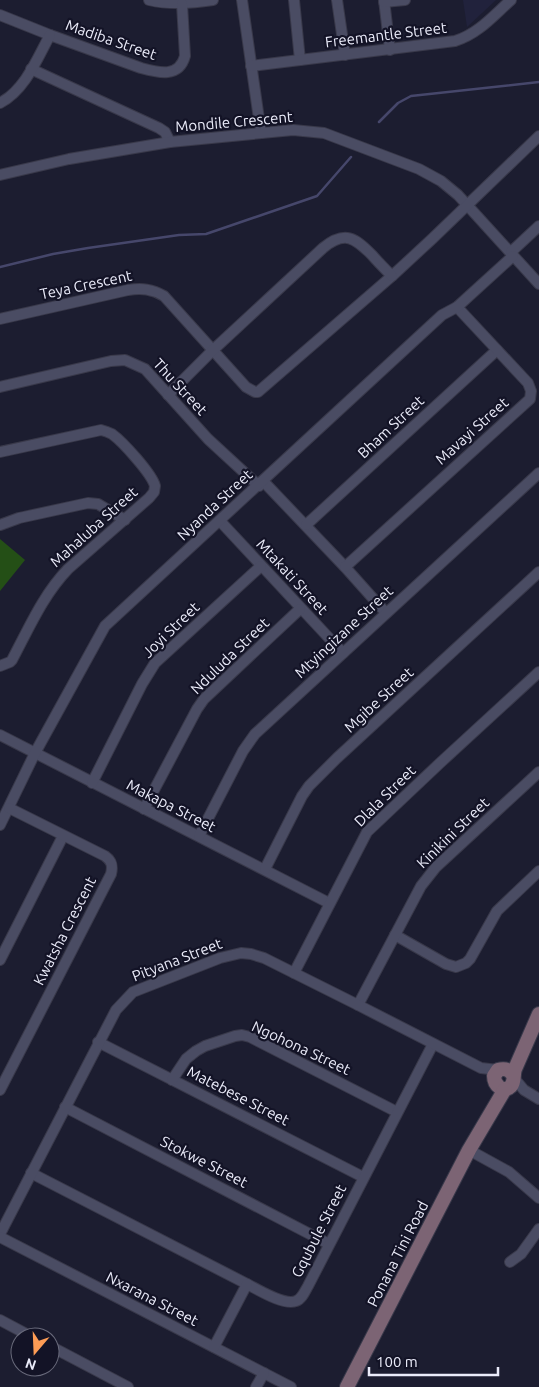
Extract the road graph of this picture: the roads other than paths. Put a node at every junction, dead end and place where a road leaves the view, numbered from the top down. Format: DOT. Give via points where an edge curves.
graph roads {
  1 [pos="149,0"];
  2 [pos="213,0"];
  3 [pos="242,0"];
  4 [pos="294,0"];
  5 [pos="338,0"];
  6 [pos="405,0"];
  7 [pos="510,0"];
  8 [pos="384,1"];
  9 [pos="182,4"];
  10 [pos="0,15"];
  11 [pos="50,35"];
  12 [pos="390,50"];
  13 [pos="345,55"];
  14 [pos="300,60"];
  15 [pos="251,66"];
  16 [pos="32,69"];
  17 [pos="0,103"];
  18 [pos="260,133"];
  19 [pos="539,136"];
  20 [pos="170,142"];
  21 [pos="0,175"];
  22 [pos="467,205"];
  23 [pos="539,226"];
  24 [pos="512,254"];
  25 [pos="392,276"];
  26 [pos="539,284"];
  27 [pos="457,307"];
  28 [pos="0,319"];
  29 [pos="213,350"];
  30 [pos="497,350"];
  31 [pos="0,387"];
  32 [pos="168,395"];
  33 [pos="0,452"];
  34 [pos="539,473"];
  35 [pos="261,483"];
  36 [pos="125,520"];
  37 [pos="220,521"];
  38 [pos="0,525"];
  39 [pos="306,525"];
  40 [pos="261,566"];
  41 [pos="345,567"];
  42 [pos="539,572"];
  43 [pos="300,609"];
  44 [pos="386,613"];
  45 [pos="343,653"];
  46 [pos="0,666"];
  47 [pos="539,672"];
  48 [pos="0,735"];
  49 [pos="35,753"];
  50 [pos="539,772"];
  51 [pos="92,783"];
  52 [pos="9,808"];
  53 [pos="144,809"];
  54 [pos="0,825"];
  55 [pos="63,836"];
  56 [pos="199,836"];
  57 [pos="265,870"];
  58 [pos="539,871"];
  59 [pos="330,903"];
  60 [pos="395,935"];
  61 [pos="0,960"];
  62 [pos="294,973"];
  63 [pos="358,1005"];
  64 [pos="539,1014"];
  65 [pos="98,1042"];
  66 [pos="433,1044"];
  67 [pos="503,1079"];
  68 [pos="172,1080"];
  69 [pos="0,1090"];
  70 [pos="539,1098"];
  71 [pos="65,1108"];
  72 [pos="397,1112"];
  73 [pos="469,1150"];
  74 [pos="31,1173"];
  75 [pos="364,1177"];
  76 [pos="539,1198"];
  77 [pos="539,1229"];
  78 [pos="0,1236"];
  79 [pos="329,1244"];
  80 [pos="510,1262"];
  81 [pos="247,1284"];
  82 [pos="0,1320"];
  83 [pos="13,1327"];
  84 [pos="214,1347"];
  85 [pos="60,1351"];
  86 [pos="264,1374"];
  87 [pos="128,1387"];
  88 [pos="256,1387"];
  89 [pos="291,1387"];
  90 [pos="347,1387"];
  1 -- 9 [label="street"];
  2 -- 9 [label="street"];
  3 -- 15 [label="street"];
  4 -- 14 [label="street"];
  5 -- 13 [label="street"];
  6 -- 8 [label="street"];
  7 -- 12 [label="street, Freemantle Street" via="479,29 464,38"];
  8 -- 12 [label="street"];
  9 -- 11 [label="street, Madiba Street" via="185,56 182,64 168,73 151,71"];
  10 -- 11 [label="street, Madiba Street"];
  11 -- 16 [label="street"];
  12 -- 13 [label="street, Freemantle Street"];
  13 -- 14 [label="street, Freemantle Street"];
  14 -- 15 [label="street, Freemantle Street"];
  15 -- 18 [label="street"];
  16 -- 17 [label="street" via="13,96"];
  16 -- 20 [label="street" via="159,128"];
  18 -- 20 [label="street, Mondile Crescent"];
  18 -- 22 [label="street, Mondile Crescent" via="293,130 324,133 433,176"];
  19 -- 22 [label="street, Teya Crescent"];
  20 -- 21 [label="street, Mondile Crescent" via="69,158"];
  22 -- 24 [label="street, Mondile Crescent"];
  22 -- 25 [label="street, Teya Crescent"];
  23 -- 24 [label="street, Nyanda Street"];
  24 -- 26 [label="street, Mondile Crescent"];
  24 -- 27 [label="street, Nyanda Street"];
  25 -- 29 [label="street" via="360,243 350,238 337,239 323,248"];
  25 -- 29 [label="street, Teya Crescent" via="258,392 246,387"];
  27 -- 30 [label="street, Mavayi Street"];
  27 -- 35 [label="street, Nyanda Street" via="442,315"];
  28 -- 29 [label="street, Teya Crescent" via="143,288 164,296"];
  29 -- 32 [label="street"];
  30 -- 39 [label="street, Bham Street"];
  30 -- 41 [label="street, Mavayi Street" via="528,383 532,391 530,398"];
  31 -- 32 [label="street, Thu Street" via="125,360 145,369"];
  32 -- 35 [label="street, Thu Street" via="208,439"];
  33 -- 36 [label="street, Mahaluba Street" via="90,431 108,432 136,459 155,486 154,492"];
  34 -- 44 [label="street, Mtyingizane Street"];
  35 -- 37 [label="street, Nyanda Street"];
  35 -- 39 [label="street, Thu Street"];
  36 -- 38 [label="street" via="98,504 88,503"];
  36 -- 46 [label="street, Mahaluba Street" via="56,581 12,660"];
  37 -- 40 [label="street, Mtakati Street"];
  37 -- 49 [label="street, Nyanda Street" via="105,626"];
  39 -- 41 [label="street, Thu Street"];
  40 -- 43 [label="street, Mtakati Street"];
  40 -- 51 [label="street, Joyi Street" via="155,663"];
  41 -- 44 [label="street, Thu Street"];
  42 -- 57 [label="street, Mgibe Street" via="309,786"];
  43 -- 45 [label="street, Mtakati Street"];
  43 -- 53 [label="street, Nduluda Street" via="204,698"];
  44 -- 45 [label="street, Mtyingizane Street"];
  45 -- 56 [label="street, Mtyingizane Street" via="251,738"];
  47 -- 59 [label="street, Dlala Street" via="372,827 360,843"];
  48 -- 49 [label="street, Makapa Street"];
  49 -- 51 [label="street, Makapa Street"];
  49 -- 52 [label="street, Nyanda Street"];
  50 -- 60 [label="street, Kinikini Street" via="436,867 421,886"];
  51 -- 53 [label="street, Makapa Street"];
  52 -- 54 [label="street, Nyanda Street"];
  52 -- 55 [label="street, Kwatsha Crescent"];
  53 -- 56 [label="street, Makapa Street"];
  55 -- 61 [label="street"];
  55 -- 69 [label="street, Kwatsha Crescent" via="109,859 113,868"];
  56 -- 57 [label="street, Makapa Street"];
  57 -- 59 [label="street, Makapa Street"];
  58 -- 60 [label="street" via="497,911 470,959 460,965 446,964"];
  59 -- 62 [label="street, Dlala Street"];
  60 -- 63 [label="street, Kinikini Street"];
  62 -- 63 [label="street, Pityana Street"];
  62 -- 65 [label="street, Pityana Street" via="251,954 220,958 133,992 116,1010"];
  63 -- 66 [label="street, Pityana Street"];
  64 -- 67 [label="street, Ponana Tini Road"];
  65 -- 68 [label="street, Matebese Street"];
  65 -- 71 [label="street, Pityana Street"];
  66 -- 67 [label="street, Pityana Street" via="481,1068 489,1077"];
  66 -- 72 [label="street, Gqubule Street"];
  67 -- 70 [label="street, Pityana Street"];
  67 -- 73 [label="street, Ponana Tini Road" via="489,1100 478,1135"];
  68 -- 72 [label="street, Ngohona Street" via="186,1059 196,1051 242,1035"];
  68 -- 75 [label="street, Matebese Street"];
  71 -- 74 [label="street, Pityana Street"];
  71 -- 79 [label="street, Stokwe Street"];
  72 -- 75 [label="street, Gqubule Street"];
  73 -- 76 [label="street" via="509,1172"];
  73 -- 90 [label="street, Ponana Tini Road"];
  74 -- 78 [label="street, Pityana Street"];
  74 -- 81 [label="street, Gqubule Street"];
  75 -- 79 [label="street, Gqubule Street"];
  77 -- 80 [label="street" via="521,1254"];
  78 -- 84 [label="street, Nxarana Street"];
  79 -- 81 [label="street, Gqubule Street" via="303,1295 294,1302 287,1302"];
  81 -- 84 [label="street"];
  82 -- 83 [label="street"];
  84 -- 86 [label="street, Nxarana Street"];
  85 -- 87 [label="street"];
  86 -- 88 [label="street"];
  86 -- 89 [label="street, Nxarana Street"];
}
